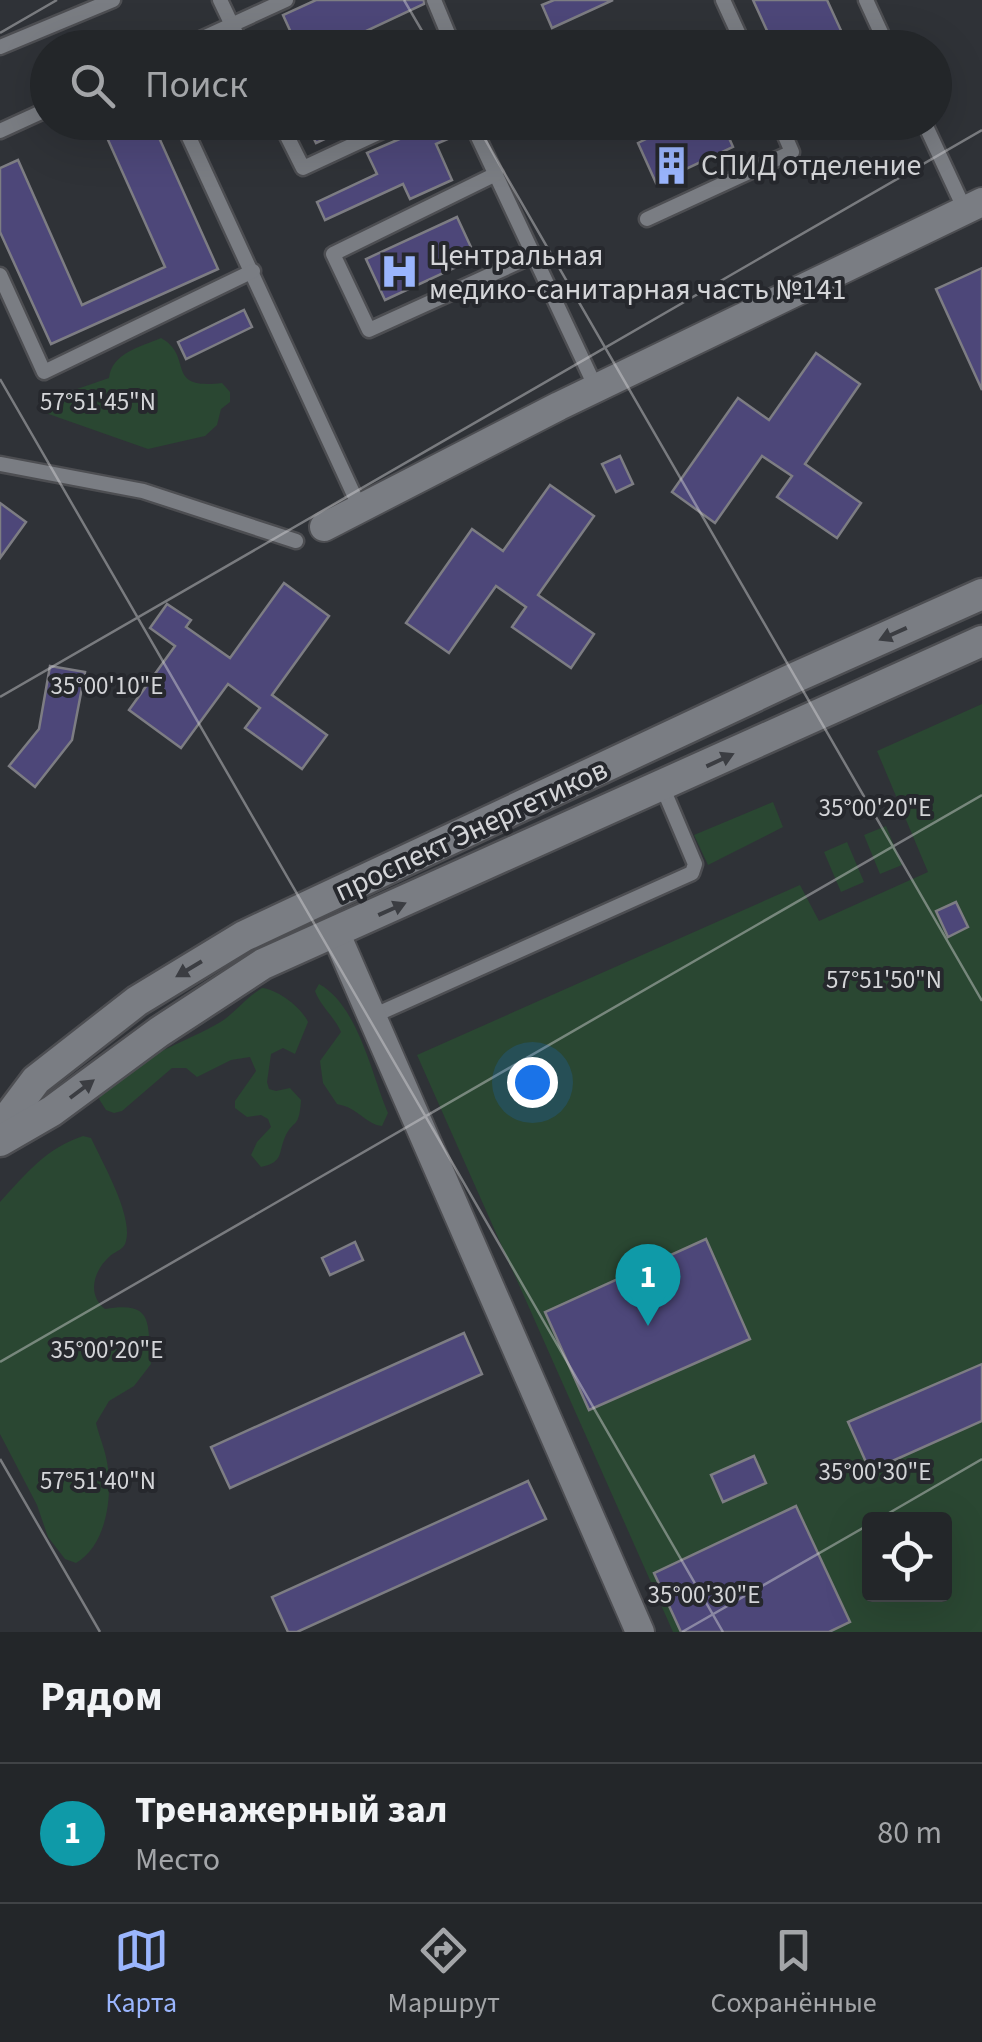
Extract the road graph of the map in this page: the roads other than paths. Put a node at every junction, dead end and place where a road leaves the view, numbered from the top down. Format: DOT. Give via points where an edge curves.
graph roads {
  1 [pos="113,0"];
  2 [pos="220,0"];
  3 [pos="286,0"];
  4 [pos="434,0"];
  5 [pos="723,0"];
  6 [pos="866,0"];
  7 [pos="231,24"];
  8 [pos="41,30"];
  9 [pos="218,30"];
  10 [pos="234,30"];
  11 [pos="446,30"];
  12 [pos="736,30"];
  13 [pos="880,30"];
  14 [pos="30,35"];
  15 [pos="0,47"];
  16 [pos="30,117"];
  17 [pos="0,130"];
  18 [pos="191,140"];
  19 [pos="289,140"];
  20 [pos="363,140"];
  21 [pos="480,140"];
  22 [pos="786,140"];
  23 [pos="935,140"];
  24 [pos="496,174"];
  25 [pos="974,206"];
  26 [pos="646,220"];
  27 [pos="532,256"];
  28 [pos="253,271"];
  29 [pos="0,275"];
  30 [pos="596,388"];
  31 [pos="0,464"];
  32 [pos="360,508"];
  33 [pos="324,527"];
  34 [pos="296,541"];
  35 [pos="982,594"];
  36 [pos="982,641"];
  37 [pos="794,678"];
  38 [pos="816,716"];
  39 [pos="646,748"];
  40 [pos="662,786"];
  41 [pos="528,804"];
  42 [pos="546,840"];
  43 [pos="336,934"];
  44 [pos="244,936"];
  45 [pos="263,964"];
  46 [pos="373,1016"];
  47 [pos="0,1128"];
  48 [pos="0,1142"];
  49 [pos="640,1632"];
  1 -- 8 [label="lane"];
  2 -- 7 [label="lane"];
  3 -- 7 [label="lane"];
  4 -- 11 [label="lane"];
  5 -- 12 [label="lane"];
  6 -- 13 [label="lane"];
  7 -- 9 [label="lane"];
  7 -- 10 [label="lane"];
  14 -- 15 [label="lane"];
  16 -- 17 [label="lane"];
  18 -- 28 [label="lane"];
  19 -- 20 [label="lane" via="302,168"];
  21 -- 24 [label="lane"];
  22 -- 26 [label="lane" via="792,152"];
  23 -- 25 [label="lane"];
  24 -- 27 [label="lane"];
  24 -- 27 [label="lane" via="333,254 368,330"];
  25 -- 30 [label="street"];
  27 -- 30 [label="lane"];
  28 -- 29 [label="lane" via="44,372"];
  28 -- 32 [label="lane"];
  30 -- 32 [label="street"];
  31 -- 34 [label="lane" via="143,491"];
  32 -- 33 [label="street"];
  35 -- 37 [label="main road, проспект Энергетиков, one-way"];
  36 -- 38 [label="main road, проспект Энергетиков"];
  37 -- 38 [label="main road"];
  37 -- 39 [label="main road, проспект Энергетиков"];
  40 -- 38 [label="main road, проспект Энергетиков, one-way"];
  39 -- 40 [label="main road"];
  39 -- 41 [label="main road, проспект Энергетиков"];
  40 -- 42 [label="main road, проспект Энергетиков"];
  40 -- 46 [label="lane" via="696,864 692,873"];
  41 -- 42 [label="main road"];
  41 -- 44 [label="main road, проспект Энергетиков"];
  43 -- 42 [label="main road, проспект Энергетиков, one-way"];
  43 -- 45 [label="main road, проспект Энергетиков"];
  43 -- 46 [label="street"];
  44 -- 45 [label="main road"];
  44 -- 47 [label="main road, проспект Энергетиков, one-way" via="138,1000 65,1057 36,1080"];
  48 -- 45 [label="main road, проспект Энергетиков, one-way"];
  46 -- 49 [label="street"];
}
